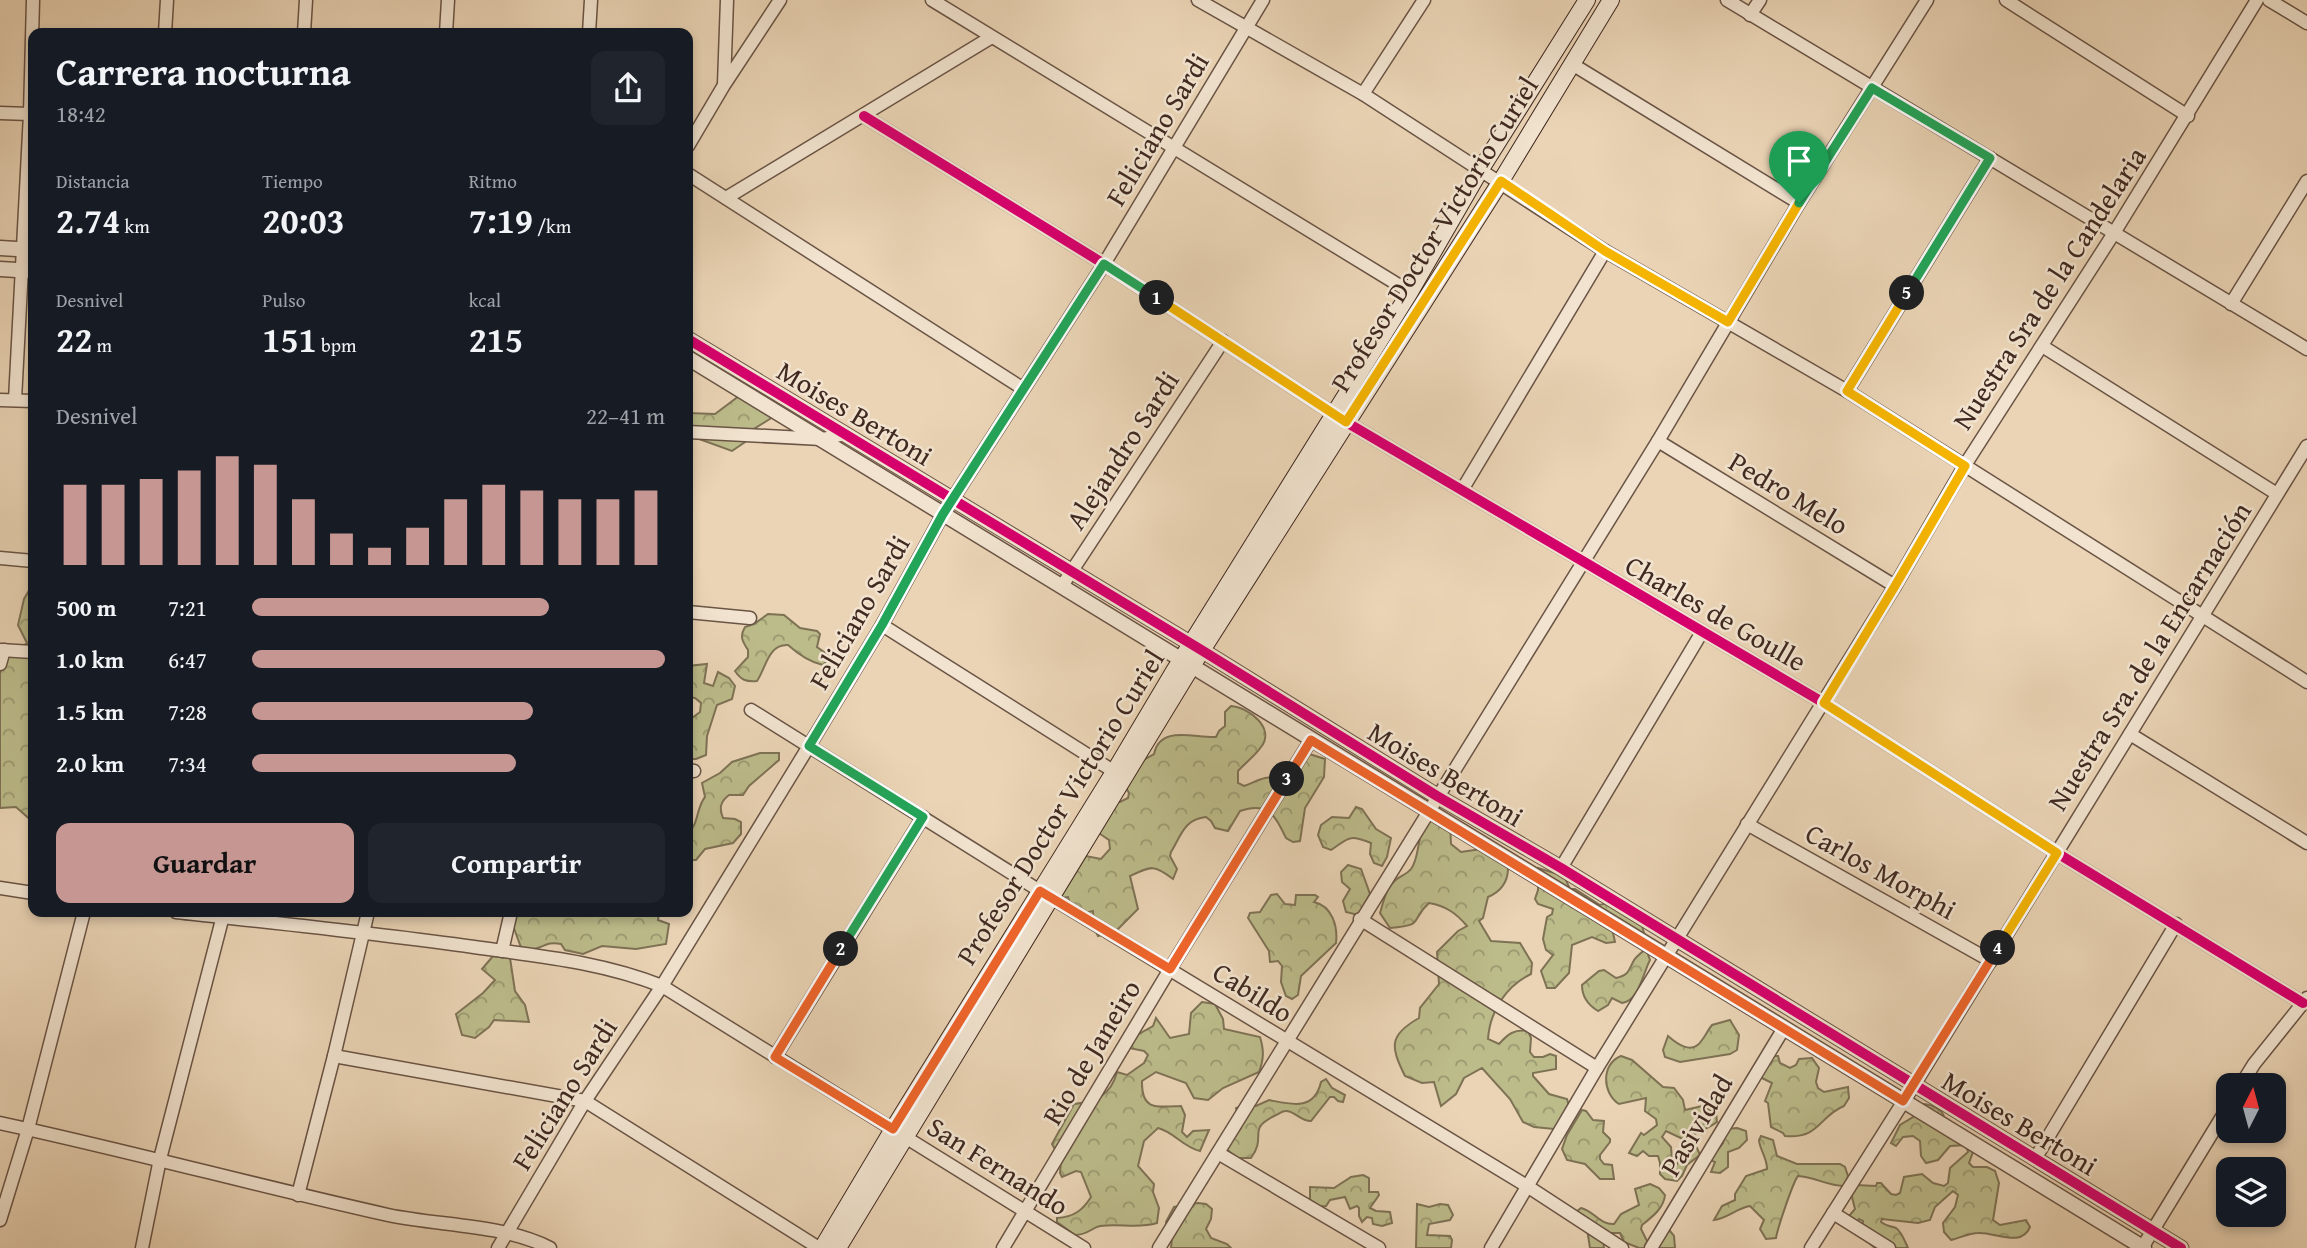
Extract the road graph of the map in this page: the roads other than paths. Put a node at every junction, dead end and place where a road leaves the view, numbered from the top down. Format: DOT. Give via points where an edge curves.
graph roads {
  1 [pos="33,0"];
  2 [pos="167,0"];
  3 [pos="306,0"];
  4 [pos="448,0"];
  5 [pos="591,0"];
  6 [pos="727,0"];
  7 [pos="780,0"];
  8 [pos="932,0"];
  9 [pos="1198,0"];
  10 [pos="1263,0"];
  11 [pos="1424,0"];
  12 [pos="1587,0"];
  13 [pos="1611,0"];
  14 [pos="1727,0"];
  15 [pos="1759,0"];
  16 [pos="1927,0"];
  17 [pos="2006,0"];
  18 [pos="2257,0"];
  19 [pos="2269,0"];
  20 [pos="1750,15"];
  21 [pos="2307,23"];
  22 [pos="1247,27"];
  23 [pos="33,28"];
  24 [pos="166,28"];
  25 [pos="304,28"];
  26 [pos="446,28"];
  27 [pos="589,28"];
  28 [pos="990,38"];
  29 [pos="1572,64"];
  30 [pos="724,85"];
  31 [pos="1872,88"];
  32 [pos="1363,94"];
  33 [pos="0,113"];
  34 [pos="28,114"];
  35 [pos="864,116"];
  36 [pos="2188,116"];
  37 [pos="693,138"];
  38 [pos="1173,146"];
  39 [pos="1990,158"];
  40 [pos="1490,175"];
  41 [pos="693,177"];
  42 [pos="2307,181"];
  43 [pos="726,198"];
  44 [pos="1799,203"];
  45 [pos="2114,233"];
  46 [pos="0,248"];
  47 [pos="28,250"];
  48 [pos="1605,251"];
  49 [pos="1104,264"];
  50 [pos="0,269"];
  51 [pos="27,270"];
  52 [pos="1410,292"];
  53 [pos="2231,304"];
  54 [pos="1728,322"];
  55 [pos="693,341"];
  56 [pos="1223,341"];
  57 [pos="2042,346"];
  58 [pos="2307,349"];
  59 [pos="693,361"];
  60 [pos="1022,388"];
  61 [pos="1847,391"];
  62 [pos="0,400"];
  63 [pos="15,400"];
  64 [pos="28,401"];
  65 [pos="1340,418"];
  66 [pos="693,432"];
  67 [pos="846,434"];
  68 [pos="822,439"];
  69 [pos="1658,441"];
  70 [pos="2307,446"];
  71 [pos="1965,466"];
  72 [pos="1462,491"];
  73 [pos="2277,494"];
  74 [pos="954,499"];
  75 [pos="943,514"];
  76 [pos="0,558"];
  77 [pos="28,561"];
  78 [pos="1583,562"];
  79 [pos="1072,570"];
  80 [pos="1062,586"];
  81 [pos="1895,586"];
  82 [pos="693,612"];
  83 [pos="2202,616"];
  84 [pos="750,618"];
  85 [pos="882,625"];
  86 [pos="1702,632"];
  87 [pos="1197,648"];
  88 [pos="2,650"];
  89 [pos="28,653"];
  90 [pos="1187,663"];
  91 [pos="0,664"];
  92 [pos="2307,682"];
  93 [pos="1824,703"];
  94 [pos="751,710"];
  95 [pos="2130,734"];
  96 [pos="1311,740"];
  97 [pos="809,746"];
  98 [pos="1120,775"];
  99 [pos="1437,796"];
  100 [pos="1427,811"];
  101 [pos="923,817"];
  102 [pos="1746,824"];
  103 [pos="2307,843"];
  104 [pos="2057,853"];
  105 [pos="1561,868"];
  106 [pos="0,888"];
  107 [pos="28,893"];
  108 [pos="1047,894"];
  109 [pos="83,917"];
  110 [pos="222,917"];
  111 [pos="246,917"];
  112 [pos="367,917"];
  113 [pos="510,917"];
  114 [pos="1360,919"];
  115 [pos="2176,924"];
  116 [pos="363,932"];
  117 [pos="1678,940"];
  118 [pos="502,951"];
  119 [pos="1668,956"];
  120 [pos="1991,961"];
  121 [pos="1170,969"];
  122 [pos="662,986"];
  123 [pos="2305,1000"];
  124 [pos="1784,1028"];
  125 [pos="1286,1041"];
  126 [pos="334,1056"];
  127 [pos="775,1057"];
  128 [pos="1597,1068"];
  129 [pos="2248,1073"];
  130 [pos="1914,1085"];
  131 [pos="585,1101"];
  132 [pos="1903,1101"];
  133 [pos="0,1123"];
  134 [pos="2216,1126"];
  135 [pos="28,1129"];
  136 [pos="900,1133"];
  137 [pos="1218,1153"];
  138 [pos="160,1159"];
  139 [pos="2035,1159"];
  140 [pos="1527,1186"];
  141 [pos="298,1195"];
  142 [pos="1025,1211"];
  143 [pos="1833,1213"];
  144 [pos="0,1220"];
  145 [pos="2152,1230"];
  146 [pos="506,1233"];
  147 [pos="142,1248"];
  148 [pos="498,1248"];
  149 [pos="550,1248"];
  150 [pos="820,1248"];
  151 [pos="838,1248"];
  152 [pos="1003,1248"];
  153 [pos="1084,1248"];
  154 [pos="1159,1248"];
  155 [pos="1379,1248"];
  156 [pos="1490,1248"];
  157 [pos="1622,1248"];
  158 [pos="1651,1248"];
  159 [pos="1811,1248"];
  160 [pos="1889,1248"];
  161 [pos="2143,1248"];
  162 [pos="2181,1248"];
  1 -- 23 [label="street"];
  2 -- 24 [label="street"];
  3 -- 25 [label="street"];
  4 -- 26 [label="street"];
  5 -- 27 [label="street"];
  6 -- 30 [label="street"];
  7 -- 30 [label="street"];
  8 -- 28 [label="street"];
  9 -- 22 [label="street"];
  10 -- 22 [label="street, Feliciano Sardi"];
  11 -- 32 [label="street"];
  12 -- 40 [label="main road, Profesor Doctor Victorio Curiel"];
  13 -- 29 [label="main road, Profesor Doctor Victorio Curiel"];
  14 -- 20 [label="street"];
  15 -- 20 [label="street"];
  16 -- 31 [label="street"];
  17 -- 36 [label="street"];
  18 -- 36 [label="street, Nuestra Sra de la Candelaria"];
  19 -- 21 [label="street"];
  20 -- 31 [label="street"];
  22 -- 32 [label="street"];
  22 -- 38 [label="street, Feliciano Sardi"];
  28 -- 35 [label="street"];
  28 -- 38 [label="street"];
  29 -- 40 [label="main road, Profesor Doctor Victorio Curiel"];
  29 -- 44 [label="street"];
  30 -- 37 [label="street"];
  31 -- 39 [label="street"];
  31 -- 44 [label="street"];
  32 -- 40 [label="street"];
  33 -- 34 [label="street"];
  35 -- 43 [label="street"];
  35 -- 49 [label="street, Charles de Goulle"];
  36 -- 45 [label="street, Nuestra Sra de la Candelaria"];
  38 -- 49 [label="street, Feliciano Sardi"];
  38 -- 52 [label="street"];
  39 -- 45 [label="street"];
  39 -- 61 [label="street"];
  40 -- 48 [label="street"];
  40 -- 52 [label="main road, Profesor Doctor Victorio Curiel"];
  40 -- 65 [label="main road, Profesor Doctor Victorio Curiel"];
  41 -- 43 [label="street"];
  42 -- 53 [label="street"];
  43 -- 60 [label="street"];
  44 -- 54 [label="street"];
  45 -- 53 [label="street"];
  45 -- 57 [label="street, Nuestra Sra de la Candelaria"];
  46 -- 47 [label="street"];
  47 -- 51 [label="street"];
  48 -- 54 [label="street"];
  48 -- 72 [label="street"];
  49 -- 56 [label="street, Charles de Goulle"];
  49 -- 60 [label="street, Feliciano Sardi"];
  50 -- 51 [label="street"];
  51 -- 63 [label="street"];
  52 -- 65 [label="main road, Profesor Doctor Victorio Curiel"];
  53 -- 58 [label="street"];
  54 -- 61 [label="street"];
  54 -- 69 [label="street"];
  55 -- 67 [label="street, Moises Bertoni"];
  56 -- 65 [label="street, Charles de Goulle"];
  56 -- 79 [label="street, Alejandro Sardi"];
  57 -- 71 [label="street, Nuestra Sra de la Candelaria"];
  57 -- 73 [label="street"];
  59 -- 68 [label="street, Moises Bertoni"];
  60 -- 74 [label="street, Feliciano Sardi"];
  61 -- 71 [label="street"];
  62 -- 63 [label="street"];
  63 -- 64 [label="street"];
  65 -- 72 [label="street, Charles de Goulle"];
  65 -- 87 [label="main road, Profesor Doctor Victorio Curiel"];
  66 -- 68 [label="street"];
  67 -- 68 [label="street"];
  67 -- 74 [label="street, Moises Bertoni"];
  68 -- 75 [label="street, Moises Bertoni"];
  69 -- 78 [label="street"];
  69 -- 81 [label="street, Pedro Melo"];
  70 -- 73 [label="street, Nuestra Sra. de la Encarnación"];
  71 -- 81 [label="street, Nuestra Sra de la Candelaria"];
  71 -- 83 [label="street"];
  72 -- 78 [label="street, Charles de Goulle"];
  73 -- 83 [label="street, Nuestra Sra. de la Encarnación"];
  74 -- 75 [label="street, Feliciano Sardi"];
  74 -- 79 [label="street, Moises Bertoni"];
  75 -- 80 [label="street, Moises Bertoni"];
  75 -- 85 [label="street, Feliciano Sardi"];
  76 -- 77 [label="street"];
  78 -- 86 [label="street, Charles de Goulle"];
  78 -- 99 [label="street"];
  79 -- 80 [label="street, Alejandro Sardi"];
  79 -- 87 [label="street, Moises Bertoni"];
  80 -- 90 [label="street, Moises Bertoni"];
  81 -- 93 [label="street, Nuestra Sra de la Candelaria"];
  82 -- 84 [label="street"];
  83 -- 92 [label="street"];
  83 -- 95 [label="street, Nuestra Sra. de la Encarnación"];
  85 -- 97 [label="street, Feliciano Sardi"];
  85 -- 98 [label="street"];
  86 -- 93 [label="street, Charles de Goulle"];
  86 -- 105 [label="street"];
  87 -- 90 [label="main road, Profesor Doctor Victorio Curiel"];
  87 -- 99 [label="street, Moises Bertoni"];
  88 -- 89 [label="street"];
  88 -- 91 [label="street"];
  90 -- 96 [label="street, Moises Bertoni"];
  90 -- 98 [label="main road, Profesor Doctor Victorio Curiel"];
  93 -- 102 [label="street, Nuestra Sra de la Candelaria"];
  93 -- 104 [label="street, Charles de Goulle"];
  94 -- 97 [label="street, Cabildo"];
  95 -- 103 [label="street"];
  95 -- 104 [label="street, Nuestra Sra. de la Encarnación"];
  96 -- 100 [label="street, Moises Bertoni"];
  96 -- 121 [label="street, Rio de Janeiro"];
  97 -- 101 [label="street, Cabildo"];
  97 -- 122 [label="street, Feliciano Sardi"];
  98 -- 108 [label="main road, Profesor Doctor Victorio Curiel"];
  99 -- 100 [label="street"];
  99 -- 105 [label="street, Moises Bertoni"];
  100 -- 114 [label="street"];
  100 -- 119 [label="street, Moises Bertoni"];
  101 -- 108 [label="street, Cabildo"];
  101 -- 127 [label="street"];
  102 -- 117 [label="street, Nuestra Sra de la Candelaria"];
  102 -- 120 [label="street, Carlos Morphi"];
  104 -- 115 [label="street, Charles de Goulle"];
  104 -- 120 [label="street, Nuestra Sra. de la Encarnación"];
  105 -- 117 [label="street, Moises Bertoni"];
  106 -- 107 [label="street"];
  108 -- 121 [label="street, Cabildo"];
  108 -- 136 [label="main road, Profesor Doctor Victorio Curiel"];
  109 -- 135 [label="street"];
  110 -- 138 [label="street"];
  111 -- 116 [label="street, San Fernando"];
  112 -- 116 [label="street"];
  113 -- 118 [label="street"];
  114 -- 125 [label="street"];
  114 -- 128 [label="street"];
  115 -- 123 [label="street, Charles de Goulle"];
  115 -- 139 [label="street"];
  116 -- 118 [label="street, San Fernando"];
  116 -- 126 [label="street"];
  117 -- 119 [label="street, Nuestra Sra de la Candelaria"];
  117 -- 130 [label="street, Moises Bertoni"];
  118 -- 122 [label="street, San Fernando" via="609,968"];
  119 -- 124 [label="street, Moises Bertoni"];
  119 -- 128 [label="street, Nuestra Sra de la Candelaria"];
  120 -- 130 [label="street, Nuestra Sra. de la Encarnación"];
  121 -- 125 [label="street, Cabildo"];
  121 -- 142 [label="street, Rio de Janeiro"];
  122 -- 127 [label="street, San Fernando"];
  122 -- 131 [label="street, Feliciano Sardi"];
  123 -- 129 [label="street"];
  124 -- 132 [label="street, Moises Bertoni"];
  124 -- 158 [label="street, Pasividad"];
  125 -- 137 [label="street"];
  125 -- 140 [label="street, Cabildo"];
  126 -- 131 [label="street"];
  126 -- 141 [label="street"];
  127 -- 136 [label="street, San Fernando"];
  128 -- 140 [label="street, Nuestra Sra de la Candelaria"];
  130 -- 132 [label="street, Nuestra Sra. de la Encarnación"];
  130 -- 139 [label="street, Moises Bertoni"];
  131 -- 146 [label="street, Feliciano Sardi"];
  131 -- 150 [label="street"];
  132 -- 143 [label="street, Nuestra Sra. de la Encarnación"];
  132 -- 161 [label="street, Moises Bertoni"];
  133 -- 135 [label="street"];
  134 -- 145 [label="street"];
  135 -- 138 [label="street"];
  135 -- 144 [label="street"];
  136 -- 142 [label="street, San Fernando"];
  136 -- 150 [label="main road, Profesor Doctor Victorio Curiel"];
  136 -- 151 [label="main road, Profesor Doctor Victorio Curiel"];
  137 -- 154 [label="street"];
  137 -- 155 [label="street"];
  138 -- 141 [label="street"];
  138 -- 147 [label="street"];
  139 -- 145 [label="street, Moises Bertoni"];
  140 -- 156 [label="street, Nuestra Sra de la Candelaria"];
  140 -- 157 [label="street, Cabildo"];
  141 -- 146 [label="street" via="419,1222"];
  142 -- 152 [label="street, Rio de Janeiro"];
  142 -- 153 [label="street, San Fernando"];
  143 -- 159 [label="street, Nuestra Sra. de la Encarnación"];
  143 -- 160 [label="street"];
  145 -- 161 [label="street"];
  145 -- 162 [label="street, Moises Bertoni"];
  146 -- 148 [label="street, Feliciano Sardi"];
  146 -- 149 [label="street"];
}
